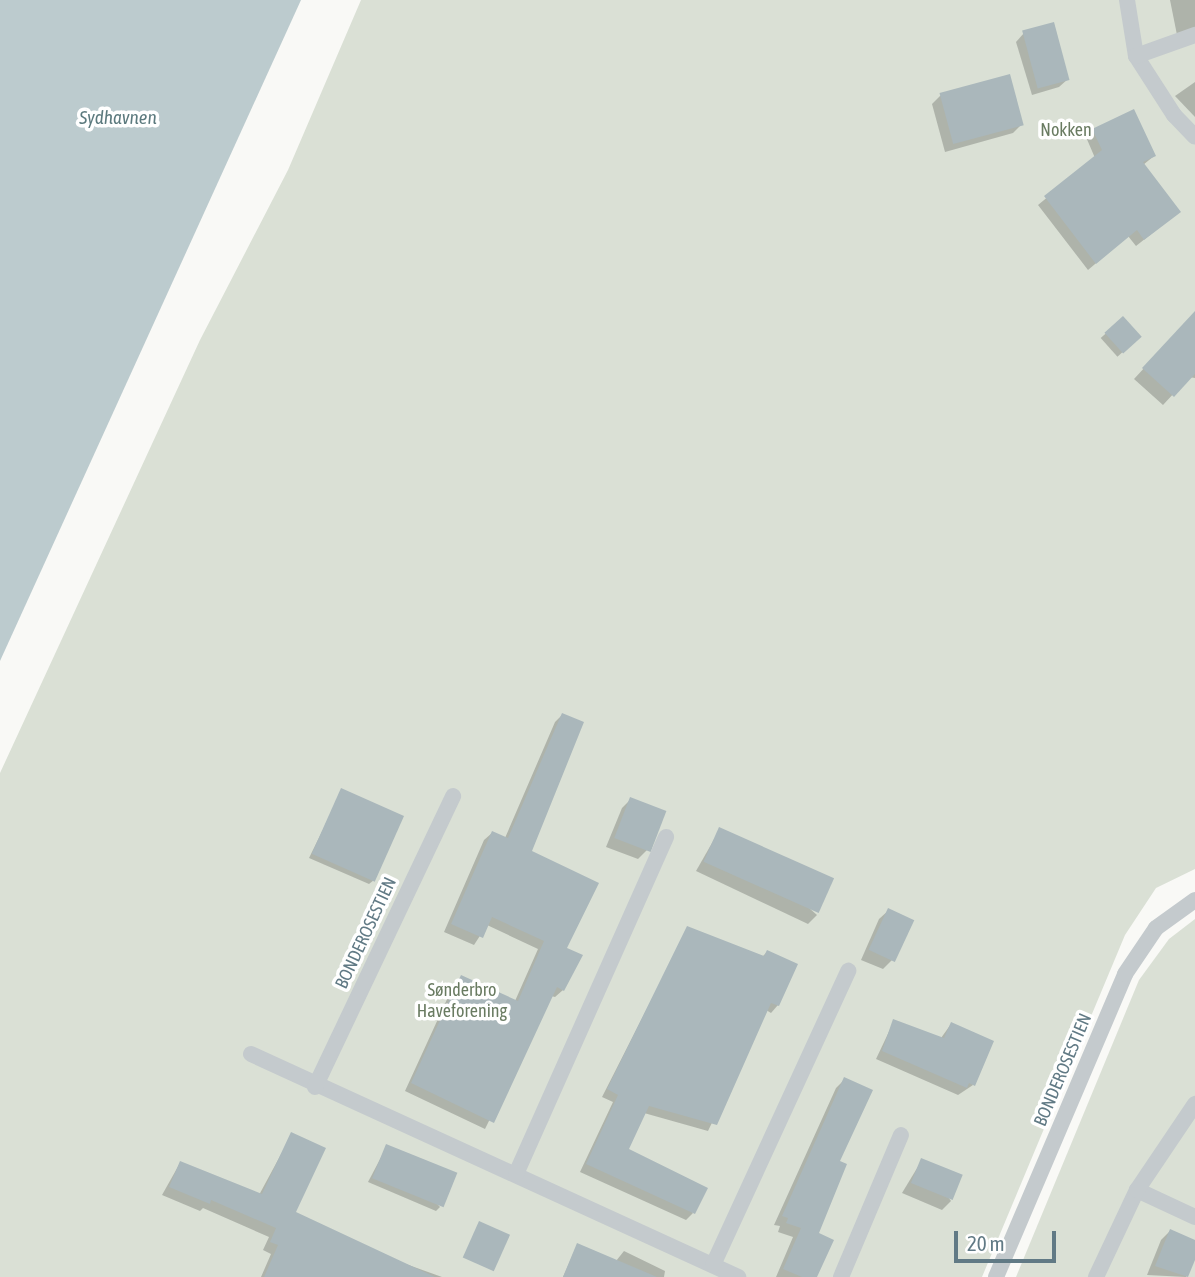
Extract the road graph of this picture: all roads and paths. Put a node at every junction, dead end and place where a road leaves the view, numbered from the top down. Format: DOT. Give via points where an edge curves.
graph roads {
  1 [pos="1127,0"];
  2 [pos="1195,35"];
  3 [pos="1136,56"];
  4 [pos="1195,137"];
  5 [pos="453,796"];
  6 [pos="666,836"];
  7 [pos="1195,900"];
  8 [pos="848,971"];
  9 [pos="251,1054"];
  10 [pos="315,1087"];
  11 [pos="1195,1104"];
  12 [pos="901,1135"];
  13 [pos="516,1174"];
  14 [pos="1136,1190"];
  15 [pos="1195,1217"];
  16 [pos="713,1265"];
  17 [pos="738,1277"];
  18 [pos="841,1277"];
  19 [pos="996,1277"];
  20 [pos="1096,1277"];
  1 -- 3 [label="lane"];
  2 -- 3 [label="lane"];
  3 -- 4 [label="lane" via="1174,115"];
  5 -- 10 [label="lane, BONDEROSESTIEN"];
  6 -- 13 [label="lane"];
  7 -- 19 [label="lane, BONDEROSESTIEN" via="1156,928 1125,974"];
  8 -- 16 [label="lane"];
  9 -- 10 [label="lane"];
  10 -- 13 [label="lane"];
  11 -- 14 [label="lane"];
  12 -- 18 [label="lane"];
  13 -- 16 [label="lane"];
  14 -- 15 [label="lane"];
  14 -- 20 [label="lane"];
  16 -- 17 [label="lane"];
}
